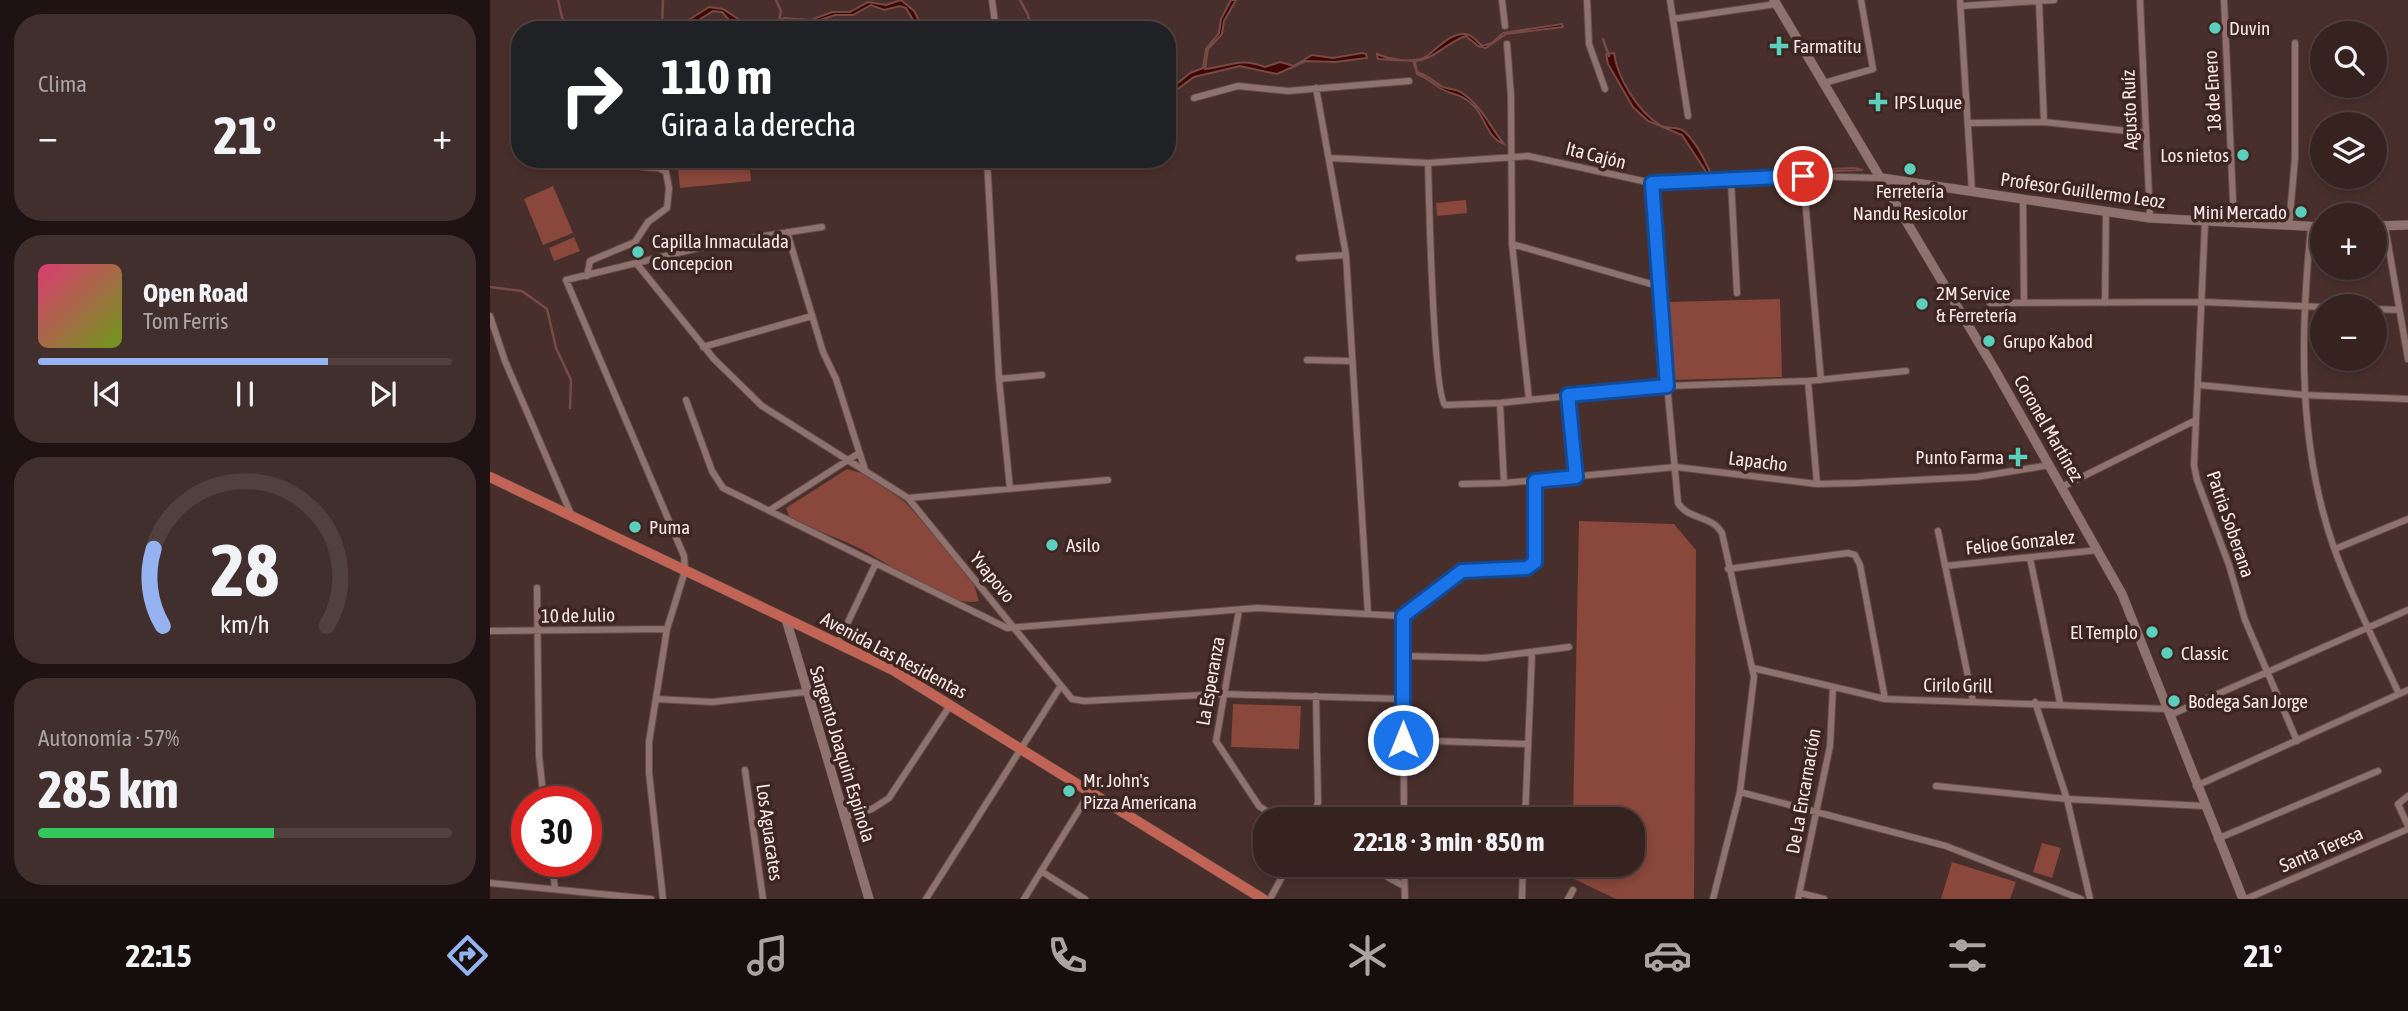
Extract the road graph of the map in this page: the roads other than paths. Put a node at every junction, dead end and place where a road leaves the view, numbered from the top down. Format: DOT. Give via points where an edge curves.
graph roads {
  1 [pos="992,0"];
  2 [pos="1502,0"];
  3 [pos="1587,0"];
  4 [pos="1670,0"];
  5 [pos="1861,0"];
  6 [pos="2054,0"];
  7 [pos="2140,0"];
  8 [pos="2224,0"];
  9 [pos="2039,1"];
  10 [pos="1775,2"];
  11 [pos="1961,3"];
  12 [pos="1673,19"];
  13 [pos="995,21"];
  14 [pos="1505,26"];
  15 [pos="2295,43"];
  16 [pos="1507,44"];
  17 [pos="1409,81"];
  18 [pos="1824,83"];
  19 [pos="1316,88"];
  20 [pos="1605,89"];
  21 [pos="1194,98"];
  22 [pos="1688,116"];
  23 [pos="2044,122"];
  24 [pos="1969,123"];
  25 [pos="2146,133"];
  26 [pos="1512,155"];
  27 [pos="1329,158"];
  28 [pos="1428,163"];
  29 [pos="651,168"];
  30 [pos="987,168"];
  31 [pos="1803,176"];
  32 [pos="1881,177"];
  33 [pos="1731,181"];
  34 [pos="1652,183"];
  35 [pos="1972,192"];
  36 [pos="2023,200"];
  37 [pos="2106,212"];
  38 [pos="2150,218"];
  39 [pos="2205,222"];
  40 [pos="2234,223"];
  41 [pos="2408,225"];
  42 [pos="2289,226"];
  43 [pos="2387,226"];
  44 [pos="822,227"];
  45 [pos="2310,227"];
  46 [pos="787,232"];
  47 [pos="2310,237"];
  48 [pos="1512,244"];
  49 [pos="1346,255"];
  50 [pos="2387,257"];
  51 [pos="1299,258"];
  52 [pos="637,264"];
  53 [pos="587,276"];
  54 [pos="1658,286"];
  55 [pos="1737,293"];
  56 [pos="2203,302"];
  57 [pos="1990,303"];
  58 [pos="2024,303"];
  59 [pos="2105,303"];
  60 [pos="2303,306"];
  61 [pos="2310,306"];
  62 [pos="2387,310"];
  63 [pos="2399,310"];
  64 [pos="490,316"];
  65 [pos="812,316"];
  66 [pos="704,347"];
  67 [pos="2408,359"];
  68 [pos="1307,360"];
  69 [pos="1350,361"];
  70 [pos="1906,371"];
  71 [pos="1042,375"];
  72 [pos="999,379"];
  73 [pos="1821,380"];
  74 [pos="1808,382"];
  75 [pos="2199,385"];
  76 [pos="1667,386"];
  77 [pos="1568,395"];
  78 [pos="2304,395"];
  79 [pos="2408,399"];
  80 [pos="686,400"];
  81 [pos="1529,400"];
  82 [pos="1500,403"];
  83 [pos="2196,420"];
  84 [pos="859,453"];
  85 [pos="849,460"];
  86 [pos="2050,466"];
  87 [pos="1676,467"];
  88 [pos="865,470"];
  89 [pos="490,477"];
  90 [pos="1576,477"];
  91 [pos="1108,480"];
  92 [pos="1535,481"];
  93 [pos="1504,483"];
  94 [pos="1462,484"];
  95 [pos="1817,484"];
  96 [pos="2062,487"];
  97 [pos="1010,489"];
  98 [pos="908,498"];
  99 [pos="770,510"];
  100 [pos="572,516"];
  101 [pos="2408,519"];
  102 [pos="1938,531"];
  103 [pos="2334,549"];
  104 [pos="2098,550"];
  105 [pos="2030,558"];
  106 [pos="876,563"];
  107 [pos="1945,566"];
  108 [pos="1728,569"];
  109 [pos="685,570"];
  110 [pos="537,588"];
  111 [pos="1240,610"];
  112 [pos="2408,610"];
  113 [pos="1368,614"];
  114 [pos="1403,616"];
  115 [pos="786,619"];
  116 [pos="1013,627"];
  117 [pos="2368,627"];
  118 [pos="667,629"];
  119 [pos="490,631"];
  120 [pos="537,631"];
  121 [pos="838,643"];
  122 [pos="1569,647"];
  123 [pos="1532,653"];
  124 [pos="1403,656"];
  125 [pos="1753,668"];
  126 [pos="2267,671"];
  127 [pos="1060,687"];
  128 [pos="1833,687"];
  129 [pos="2408,690"];
  130 [pos="806,692"];
  131 [pos="1222,694"];
  132 [pos="2399,694"];
  133 [pos="1316,696"];
  134 [pos="656,699"];
  135 [pos="1403,699"];
  136 [pos="1885,699"];
  137 [pos="1973,701"];
  138 [pos="2035,702"];
  139 [pos="951,704"];
  140 [pos="2060,704"];
  141 [pos="2168,712"];
  142 [pos="1403,740"];
  143 [pos="2297,741"];
  144 [pos="1528,744"];
  145 [pos="1021,748"];
  146 [pos="746,769"];
  147 [pos="2378,771"];
  148 [pos="542,786"];
  149 [pos="1936,786"];
  150 [pos="2196,786"];
  151 [pos="1090,792"];
  152 [pos="1740,792"];
  153 [pos="2408,796"];
  154 [pos="2067,799"];
  155 [pos="2204,806"];
  156 [pos="1260,807"];
  157 [pos="1317,807"];
  158 [pos="1404,807"];
  159 [pos="1525,807"];
  160 [pos="1819,811"];
  161 [pos="844,817"];
  162 [pos="2408,827"];
  163 [pos="2217,839"];
  164 [pos="1041,871"];
  165 [pos="554,877"];
  166 [pos="1282,877"];
  167 [pos="1388,877"];
  168 [pos="1404,877"];
  169 [pos="1523,877"];
  170 [pos="490,883"];
  171 [pos="1404,886"];
  172 [pos="555,889"];
  173 [pos="1573,890"];
  174 [pos="1799,896"];
  175 [pos="651,899"];
  176 [pos="663,899"];
  177 [pos="763,899"];
  178 [pos="869,899"];
  179 [pos="926,899"];
  180 [pos="1024,899"];
  181 [pos="1085,899"];
  182 [pos="1263,899"];
  183 [pos="1270,899"];
  184 [pos="1405,899"];
  185 [pos="1522,899"];
  186 [pos="1568,899"];
  187 [pos="1713,899"];
  188 [pos="1824,899"];
  189 [pos="2081,899"];
  190 [pos="2090,899"];
  191 [pos="2245,899"];
  1 -- 13 [label="street"];
  2 -- 14 [label="street"];
  3 -- 20 [label="street" via="1589,44"];
  4 -- 12 [label="street"];
  5 -- 18 [label="street" via="1873,69"];
  6 -- 9 [label="street"];
  7 -- 25 [label="street, Agusto Ruíz"];
  8 -- 40 [label="street, 18 de Enero"];
  9 -- 11 [label="street"];
  9 -- 23 [label="street"];
  10 -- 12 [label="street"];
  10 -- 18 [label="main road, Coronel Martínez"];
  11 -- 24 [label="street"];
  12 -- 22 [label="street"];
  15 -- 42 [label="street" via="2295,158"];
  16 -- 26 [label="street"];
  17 -- 19 [label="street"];
  18 -- 32 [label="main road, Coronel Martínez"];
  19 -- 21 [label="street" via="1279,91 1238,86"];
  19 -- 27 [label="street"];
  23 -- 24 [label="street"];
  23 -- 25 [label="street"];
  24 -- 35 [label="street"];
  25 -- 38 [label="street, Agusto Ruíz"];
  26 -- 28 [label="street, Ita Cajón"];
  26 -- 34 [label="street, Ita Cajón"];
  26 -- 48 [label="street"];
  27 -- 28 [label="street, Ita Cajón"];
  27 -- 49 [label="street"];
  28 -- 82 [label="street" via="1441,401 1451,406"];
  29 -- 53 [label="street" via="666,173 667,208 648,222 635,242 590,261"];
  30 -- 72 [label="street"];
  31 -- 32 [label="street, Ita Cajón"];
  31 -- 33 [label="street, Ita Cajón"];
  31 -- 73 [label="street"];
  32 -- 35 [label="main road, Profesor Guillermo Leoz"];
  32 -- 86 [label="main road, Coronel Martínez"];
  33 -- 34 [label="street, Ita Cajón"];
  33 -- 55 [label="street"];
  34 -- 54 [label="street"];
  35 -- 36 [label="main road, Profesor Guillermo Leoz"];
  36 -- 37 [label="main road, Profesor Guillermo Leoz"];
  36 -- 58 [label="street"];
  37 -- 38 [label="main road, Profesor Guillermo Leoz"];
  37 -- 59 [label="street"];
  38 -- 39 [label="main road, Profesor Guillermo Leoz"];
  39 -- 40 [label="main road, Profesor Guillermo Leoz"];
  39 -- 56 [label="street, Patria Soberana"];
  40 -- 42 [label="main road, Profesor Guillermo Leoz"];
  41 -- 43 [label="main road"];
  42 -- 45 [label="main road, Profesor Guillermo Leoz"];
  44 -- 46 [label="street"];
  46 -- 52 [label="street"];
  46 -- 65 [label="street"];
  47 -- 60 [label="street"];
  48 -- 54 [label="street"];
  48 -- 81 [label="street"];
  49 -- 51 [label="street"];
  49 -- 69 [label="street"];
  50 -- 63 [label="street"];
  52 -- 53 [label="street"];
  52 -- 66 [label="street, Yvapovo"];
  53 -- 109 [label="street" via="566,280 684,556"];
  54 -- 76 [label="street"];
  56 -- 59 [label="street"];
  56 -- 60 [label="street"];
  56 -- 75 [label="street, Patria Soberana"];
  57 -- 58 [label="street"];
  58 -- 59 [label="street"];
  60 -- 61 [label="street"];
  60 -- 78 [label="street"];
  62 -- 63 [label="street"];
  63 -- 67 [label="street"];
  64 -- 100 [label="street"];
  65 -- 66 [label="street"];
  65 -- 84 [label="street"];
  66 -- 85 [label="street, Yvapovo" via="762,406"];
  68 -- 69 [label="street"];
  69 -- 113 [label="street"];
  70 -- 73 [label="street"];
  71 -- 72 [label="street"];
  72 -- 97 [label="street"];
  73 -- 74 [label="street"];
  74 -- 76 [label="street"];
  74 -- 95 [label="street"];
  75 -- 78 [label="street"];
  75 -- 83 [label="street, Patria Soberana"];
  76 -- 77 [label="street"];
  76 -- 87 [label="street"];
  77 -- 81 [label="street"];
  77 -- 90 [label="street"];
  78 -- 79 [label="street"];
  78 -- 103 [label="street"];
  80 -- 99 [label="street" via="716,481"];
  81 -- 82 [label="street"];
  82 -- 93 [label="street"];
  83 -- 96 [label="street"];
  83 -- 126 [label="street, Patria Soberana" via="2197,480"];
  84 -- 85 [label="street"];
  84 -- 88 [label="street"];
  85 -- 88 [label="street, Yvapovo"];
  85 -- 99 [label="street"];
  86 -- 95 [label="street, Lapacho" via="1976,477"];
  86 -- 96 [label="main road, Coronel Martínez"];
  87 -- 90 [label="street, Lapacho"];
  87 -- 95 [label="street, Lapacho"];
  87 -- 108 [label="street" via="1678,503 1684,511 1718,526"];
  88 -- 98 [label="street, Yvapovo"];
  89 -- 100 [label="main road, Avenida Las Residentas"];
  90 -- 92 [label="street, Lapacho"];
  91 -- 97 [label="street"];
  92 -- 93 [label="street, Lapacho"];
  92 -- 114 [label="street" via="1535,562 1527,568 1462,571"];
  93 -- 94 [label="street, Lapacho"];
  96 -- 104 [label="main road, Coronel Martínez"];
  97 -- 98 [label="street"];
  98 -- 116 [label="street, Yvapovo"];
  99 -- 106 [label="street"];
  100 -- 109 [label="main road, Avenida Las Residentas"];
  101 -- 103 [label="street"];
  102 -- 107 [label="street"];
  103 -- 117 [label="street"];
  104 -- 105 [label="street, Felioe Gonzalez"];
  104 -- 141 [label="main road, Coronel Martínez" via="2139,633"];
  105 -- 107 [label="street, Felioe Gonzalez"];
  105 -- 140 [label="street"];
  106 -- 116 [label="street" via="1003,627"];
  106 -- 121 [label="street"];
  107 -- 137 [label="street"];
  108 -- 125 [label="street"];
  108 -- 136 [label="street" via="1855,555"];
  109 -- 115 [label="main road, Avenida Las Residentas"];
  109 -- 118 [label="street"];
  110 -- 120 [label="street"];
  111 -- 113 [label="street"];
  111 -- 116 [label="street"];
  111 -- 131 [label="street, La Esperanza"];
  112 -- 117 [label="street"];
  113 -- 114 [label="street"];
  114 -- 124 [label="street"];
  115 -- 121 [label="main road, Avenida Las Residentas"];
  115 -- 130 [label="main road, Sargento Joaquin Espinola"];
  116 -- 127 [label="street, Yvapovo"];
  117 -- 126 [label="street"];
  117 -- 132 [label="street"];
  118 -- 120 [label="street, 10 de Julio"];
  118 -- 134 [label="street"];
  119 -- 120 [label="street, 10 de Julio"];
  120 -- 148 [label="street"];
  121 -- 139 [label="main road, Avenida Las Residentas"];
  122 -- 123 [label="street"];
  123 -- 124 [label="street" via="1477,659"];
  123 -- 144 [label="street"];
  124 -- 135 [label="street"];
  125 -- 128 [label="street, Cirilo Grill"];
  125 -- 152 [label="street" via="1753,704"];
  126 -- 141 [label="street"];
  126 -- 143 [label="street, Patria Soberana"];
  127 -- 131 [label="street, Yvapovo" via="1072,699 1084,701"];
  127 -- 145 [label="street"];
  128 -- 136 [label="street, Cirilo Grill"];
  128 -- 160 [label="street, De La Encarnación" via="1830,746"];
  129 -- 132 [label="street"];
  130 -- 134 [label="street" via="712,702"];
  130 -- 161 [label="main road, Sargento Joaquin Espinola"];
  131 -- 133 [label="street, Yvapovo"];
  131 -- 156 [label="street, La Esperanza" via="1218,745"];
  132 -- 143 [label="street"];
  133 -- 135 [label="street, Yvapovo"];
  133 -- 157 [label="street"];
  134 -- 176 [label="street" via="648,760"];
  135 -- 142 [label="street"];
  136 -- 137 [label="street, Cirilo Grill"];
  137 -- 138 [label="street, Cirilo Grill"];
  138 -- 140 [label="street, Cirilo Grill"];
  138 -- 154 [label="street"];
  139 -- 145 [label="main road, Avenida Las Residentas"];
  139 -- 161 [label="street" via="889,798 872,809"];
  140 -- 141 [label="street, Cirilo Grill"];
  141 -- 150 [label="main road, Coronel Martínez"];
  142 -- 144 [label="street"];
  142 -- 158 [label="street"];
  143 -- 150 [label="street"];
  144 -- 159 [label="street"];
  145 -- 151 [label="main road, Avenida Las Residentas"];
  145 -- 179 [label="street"];
  146 -- 177 [label="street, Los Aguacates"];
  147 -- 163 [label="street"];
  149 -- 154 [label="street"];
  150 -- 155 [label="main road, Coronel Martínez"];
  151 -- 164 [label="street"];
  151 -- 182 [label="main road, Avenida Las Residentas"];
  152 -- 160 [label="street"];
  152 -- 187 [label="street"];
  153 -- 162 [label="street" via="2398,804"];
  154 -- 155 [label="street"];
  154 -- 190 [label="street"];
  155 -- 163 [label="main road, Coronel Martínez"];
  160 -- 174 [label="street, De La Encarnación"];
  160 -- 189 [label="street" via="1946,846"];
  161 -- 178 [label="main road, Sargento Joaquin Espinola"];
  162 -- 191 [label="street, Santa Teresa"];
  163 -- 191 [label="main road, Coronel Martínez"];
  164 -- 180 [label="street"];
  164 -- 181 [label="street"];
  165 -- 172 [label="street"];
  166 -- 183 [label="street"];
  167 -- 171 [label="street"];
  168 -- 171 [label="street"];
  169 -- 185 [label="street"];
  170 -- 172 [label="street"];
  171 -- 184 [label="street"];
  172 -- 175 [label="street"];
  173 -- 186 [label="street"];
  174 -- 188 [label="street"];
}
